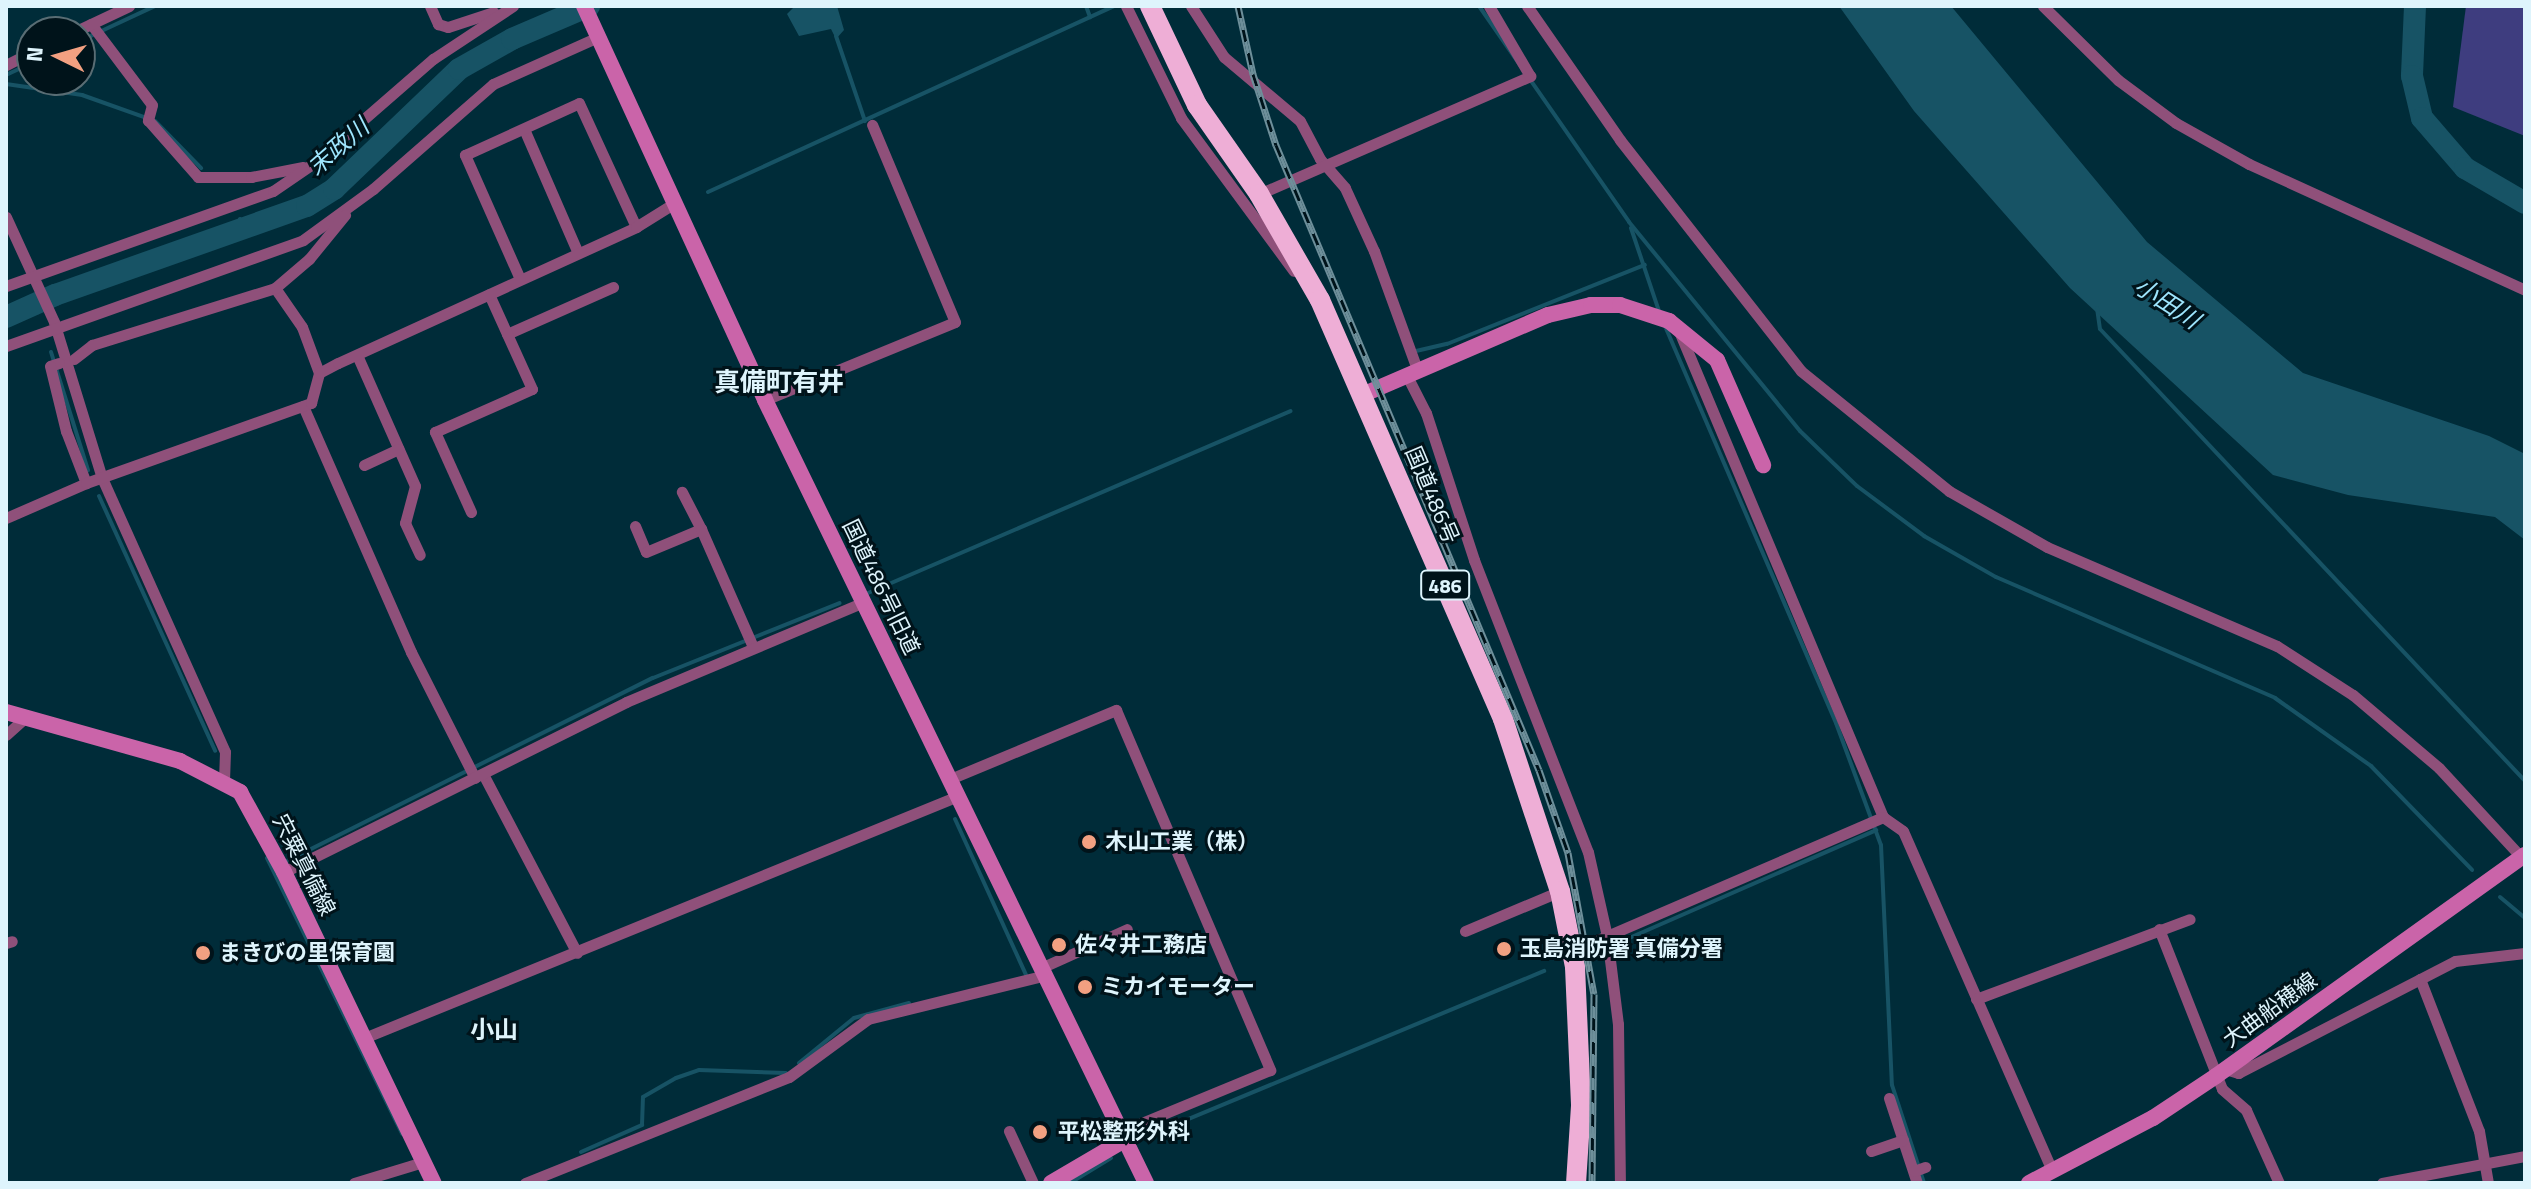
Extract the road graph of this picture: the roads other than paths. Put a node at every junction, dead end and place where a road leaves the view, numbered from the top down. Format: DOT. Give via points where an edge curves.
graph roads {
  1 [pos="430,6"];
  2 [pos="1126,6"];
  3 [pos="1150,6"];
  4 [pos="1191,6"];
  5 [pos="1489,6"];
  6 [pos="1527,6"];
  7 [pos="2043,6"];
  8 [pos="120,8"];
  9 [pos="508,8"];
  10 [pos="591,21"];
  11 [pos="96,29"];
  12 [pos="96,31"];
  13 [pos="872,125"];
  14 [pos="524,129"];
  15 [pos="311,165"];
  16 [pos="1326,166"];
  17 [pos="1259,194"];
  18 [pos="673,204"];
  19 [pos="346,210"];
  20 [pos="6,217"];
  21 [pos="636,227"];
  22 [pos="578,253"];
  23 [pos="35,275"];
  24 [pos="520,279"];
  25 [pos="6,286"];
  26 [pos="613,287"];
  27 [pos="275,288"];
  28 [pos="2525,290"];
  29 [pos="489,294"];
  30 [pos="1320,300"];
  31 [pos="1673,323"];
  32 [pos="55,324"];
  33 [pos="507,334"];
  34 [pos="6,346"];
  35 [pos="357,355"];
  36 [pos="74,359"];
  37 [pos="59,363"];
  38 [pos="1412,371"];
  39 [pos="319,373"];
  40 [pos="1362,395"];
  41 [pos="765,400"];
  42 [pos="303,406"];
  43 [pos="398,449"];
  44 [pos="364,465"];
  45 [pos="1763,465"];
  46 [pos="102,478"];
  47 [pos="86,483"];
  48 [pos="682,492"];
  49 [pos="471,512"];
  50 [pos="6,518"];
  51 [pos="635,526"];
  52 [pos="701,529"];
  53 [pos="420,555"];
  54 [pos="864,602"];
  55 [pos="751,642"];
  56 [pos="6,712"];
  57 [pos="24,719"];
  58 [pos="6,735"];
  59 [pos="475,773"];
  60 [pos="950,779"];
  61 [pos="224,781"];
  62 [pos="958,796"];
  63 [pos="1883,817"];
  64 [pos="2524,858"];
  65 [pos="284,872"];
  66 [pos="1560,891"];
  67 [pos="2190,919"];
  68 [pos="1127,929"];
  69 [pos="2159,929"];
  70 [pos="1465,931"];
  71 [pos="1607,936"];
  72 [pos="1572,951"];
  73 [pos="577,953"];
  74 [pos="2525,953"];
  75 [pos="1044,971"];
  76 [pos="2420,979"];
  77 [pos="1976,999"];
  78 [pos="364,1038"];
  79 [pos="2221,1073"];
  80 [pos="1889,1098"];
  81 [pos="1009,1131"];
  82 [pos="1124,1135"];
  83 [pos="1903,1140"];
  84 [pos="1871,1151"];
  85 [pos="2525,1156"];
  86 [pos="2485,1161"];
  87 [pos="423,1162"];
  88 [pos="2052,1171"];
  89 [pos="1919,1172"];
  90 [pos="551,1178"];
  91 [pos="354,1183"];
  92 [pos="434,1183"];
  93 [pos="525,1183"];
  94 [pos="1033,1183"];
  95 [pos="1051,1183"];
  96 [pos="1146,1183"];
  97 [pos="1576,1183"];
  98 [pos="1620,1183"];
  99 [pos="2029,1183"];
  100 [pos="2279,1183"];
  101 [pos="2385,1183"];
  102 [pos="2488,1183"];
  1 -- 9 [label="street" via="438,24 448,27"];
  2 -- 30 [label="street" via="1181,118 1254,222"];
  3 -- 17 [label="highway, 国道486号 / 486" via="1197,105"];
  4 -- 16 [label="street" via="1224,57 1300,121"];
  5 -- 16 [label="street" via="1526,80"];
  6 -- 64 [label="street" via="1638,163 1801,371 1949,491 2047,547 2277,646 2353,695 2439,768"];
  7 -- 28 [label="street" via="2118,80 2176,123 2249,164"];
  8 -- 11 [label="street"];
  9 -- 15 [label="street" via="433,59"];
  10 -- 18 [label="street, 国道486号旧道"];
  10 -- 19 [label="street" via="493,84"];
  12 -- 15 [label="street" via="152,105 148,118 206,180"];
  13 -- 41 [label="street" via="955,322"];
  14 -- 21 [label="street" via="579,103"];
  14 -- 22 [label="street"];
  14 -- 24 [label="street" via="465,155"];
  15 -- 23 [label="street" via="256,200"];
  16 -- 17 [label="street"];
  16 -- 38 [label="street" via="1345,188 1374,251"];
  17 -- 30 [label="highway, 国道486号 / 486"];
  18 -- 21 [label="street"];
  18 -- 41 [label="street, 国道486号旧道"];
  19 -- 27 [label="street" via="309,259"];
  19 -- 32 [label="street" via="303,240 261,258"];
  20 -- 23 [label="street"];
  21 -- 22 [label="street"];
  22 -- 24 [label="street"];
  23 -- 25 [label="street"];
  23 -- 32 [label="street"];
  24 -- 29 [label="street"];
  26 -- 33 [label="street"];
  27 -- 36 [label="street" via="92,345"];
  27 -- 39 [label="street" via="302,327"];
  29 -- 33 [label="street"];
  29 -- 35 [label="street"];
  30 -- 40 [label="highway, 国道486号 / 486"];
  31 -- 38 [label="street" via="1620,305 1579,307"];
  31 -- 45 [label="street" via="1717,360"];
  31 -- 63 [label="street"];
  32 -- 34 [label="street"];
  32 -- 46 [label="street"];
  33 -- 49 [label="street" via="532,389 435,432"];
  35 -- 39 [label="street"];
  35 -- 43 [label="street"];
  37 -- 47 [label="street" via="50,366"];
  38 -- 40 [label="street"];
  38 -- 71 [label="street" via="1474,560 1574,807"];
  39 -- 42 [label="street" via="316,399"];
  40 -- 66 [label="highway, 国道486号 / 486" via="1503,719"];
  41 -- 54 [label="street, 国道486号旧道"];
  42 -- 46 [label="street"];
  42 -- 59 [label="street" via="411,652"];
  43 -- 44 [label="street"];
  43 -- 53 [label="street" via="415,486 405,523"];
  46 -- 47 [label="street"];
  46 -- 61 [label="street" via="225,752"];
  47 -- 50 [label="street"];
  48 -- 52 [label="street"];
  51 -- 52 [label="street" via="646,552"];
  52 -- 55 [label="street"];
  54 -- 55 [label="street"];
  54 -- 60 [label="street, 国道486号旧道"];
  55 -- 59 [label="street"];
  56 -- 57 [label="street, 宍粟真備線"];
  57 -- 58 [label="street"];
  57 -- 61 [label="street, 宍粟真備線" via="152,752"];
  59 -- 65 [label="street"];
  59 -- 73 [label="street"];
  60 -- 62 [label="street, 国道486号旧道"];
  60 -- 82 [label="street" via="1116,710 1270,1070"];
  61 -- 65 [label="street, 宍粟真備線" via="249,805"];
  62 -- 73 [label="street"];
  62 -- 75 [label="street, 国道486号旧道"];
  63 -- 71 [label="street"];
  63 -- 77 [label="street" via="1903,831"];
  64 -- 79 [label="street, 大曲船穂線"];
  65 -- 78 [label="street, 宍粟真備線"];
  66 -- 70 [label="street"];
  66 -- 72 [label="highway, 国道486号 / 486"];
  67 -- 69 [label="street"];
  68 -- 75 [label="street"];
  69 -- 77 [label="street"];
  69 -- 79 [label="street"];
  71 -- 72 [label="street"];
  71 -- 98 [label="street" via="1620,1059"];
  72 -- 97 [label="highway, 国道486号 / 486" via="1580,1041"];
  73 -- 78 [label="street"];
  74 -- 76 [label="street" via="2479,955"];
  75 -- 82 [label="street, 国道486号旧道"];
  75 -- 90 [label="street" via="868,1019 789,1077"];
  76 -- 79 [label="street" via="2238,1073"];
  76 -- 86 [label="street" via="2479,1131"];
  77 -- 88 [label="street"];
  78 -- 87 [label="street, 宍粟真備線"];
  79 -- 88 [label="street, 大曲船穂線" via="2153,1118"];
  79 -- 100 [label="street" via="2222,1089 2246,1110"];
  80 -- 83 [label="street"];
  81 -- 94 [label="street"];
  82 -- 95 [label="street"];
  82 -- 96 [label="street, 国道486号旧道"];
  83 -- 84 [label="street"];
  83 -- 89 [label="street"];
  85 -- 86 [label="street"];
  86 -- 101 [label="street"];
  86 -- 102 [label="street"];
  87 -- 91 [label="street"];
  87 -- 92 [label="street, 宍粟真備線"];
  88 -- 99 [label="street, 大曲船穂線"];
  90 -- 93 [label="street"];
}
